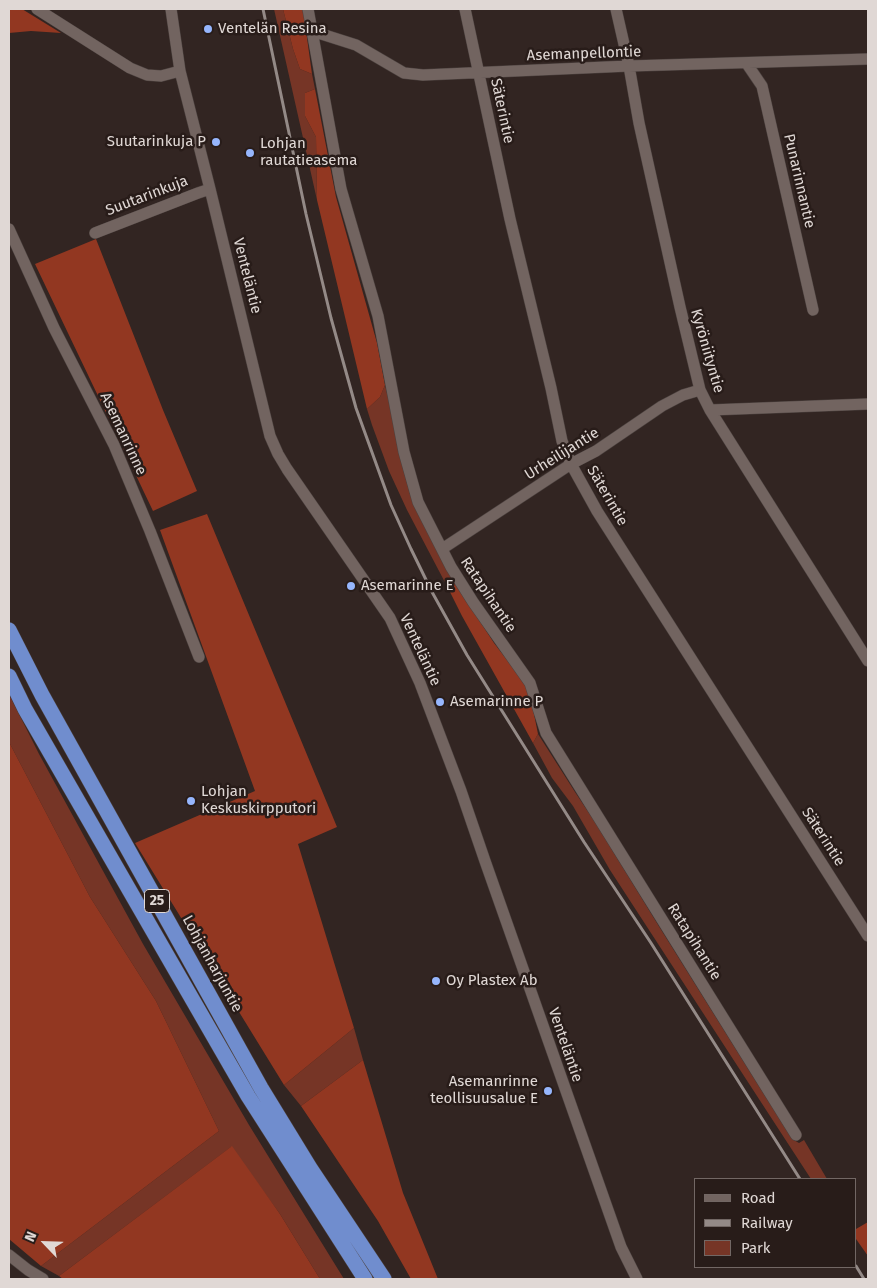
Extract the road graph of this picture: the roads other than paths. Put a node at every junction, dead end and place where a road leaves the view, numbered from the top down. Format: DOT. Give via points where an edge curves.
graph roads {
  1 [pos="37,9"];
  2 [pos="171,9"];
  3 [pos="308,9"];
  4 [pos="465,9"];
  5 [pos="616,9"];
  6 [pos="312,30"];
  7 [pos="868,60"];
  8 [pos="746,64"];
  9 [pos="629,66"];
  10 [pos="180,71"];
  11 [pos="479,73"];
  12 [pos="210,190"];
  13 [pos="9,229"];
  14 [pos="94,233"];
  15 [pos="813,310"];
  16 [pos="700,390"];
  17 [pos="868,404"];
  18 [pos="710,410"];
  19 [pos="571,464"];
  20 [pos="442,549"];
  21 [pos="9,630"];
  22 [pos="199,657"];
  23 [pos="868,661"];
  24 [pos="9,676"];
  25 [pos="868,936"];
  26 [pos="796,1135"];
  27 [pos="9,1255"];
  28 [pos="43,1279"];
  29 [pos="366,1279"];
  30 [pos="384,1279"];
  31 [pos="637,1279"];
  1 -- 10 [label="street" via="147,76"];
  2 -- 10 [label="street, Venteläntie"];
  3 -- 6 [label="street, Ratapihantie"];
  4 -- 11 [label="street, Säterintie"];
  5 -- 9 [label="street, Kyröniityntie"];
  6 -- 11 [label="street, Asemanpellontie" via="356,45 404,73"];
  6 -- 20 [label="street, Ratapihantie" via="341,189 378,316 404,452 418,502"];
  7 -- 8 [label="street, Asemanpellontie"];
  8 -- 9 [label="street, Asemanpellontie"];
  8 -- 15 [label="street, Punarinnantie" via="762,86"];
  9 -- 11 [label="street, Asemanpellontie"];
  9 -- 16 [label="street, Kyröniityntie" via="645,152"];
  10 -- 12 [label="street, Venteläntie"];
  11 -- 19 [label="street, Säterintie" via="562,441"];
  12 -- 14 [label="street, Suutarinkuja"];
  12 -- 31 [label="street, Venteläntie" via="270,436 278,454 390,618 420,683 621,1248"];
  13 -- 22 [label="street, Asemanrinne" via="54,328 114,445"];
  16 -- 18 [label="street, Kyröniityntie"];
  16 -- 19 [label="street, Urheilijantie" via="662,406"];
  17 -- 18 [label="street"];
  18 -- 23 [label="street, Kyröniityntie"];
  19 -- 20 [label="street, Urheilijantie"];
  19 -- 25 [label="street, Säterintie" via="596,511"];
  20 -- 26 [label="street, Ratapihantie" via="473,602 530,683 546,733"];
  21 -- 30 [label="highway, Lohjanharjuntie / 25" via="261,1088"];
  24 -- 29 [label="highway, 25" via="248,1096"];
  27 -- 28 [label="street"];
}
